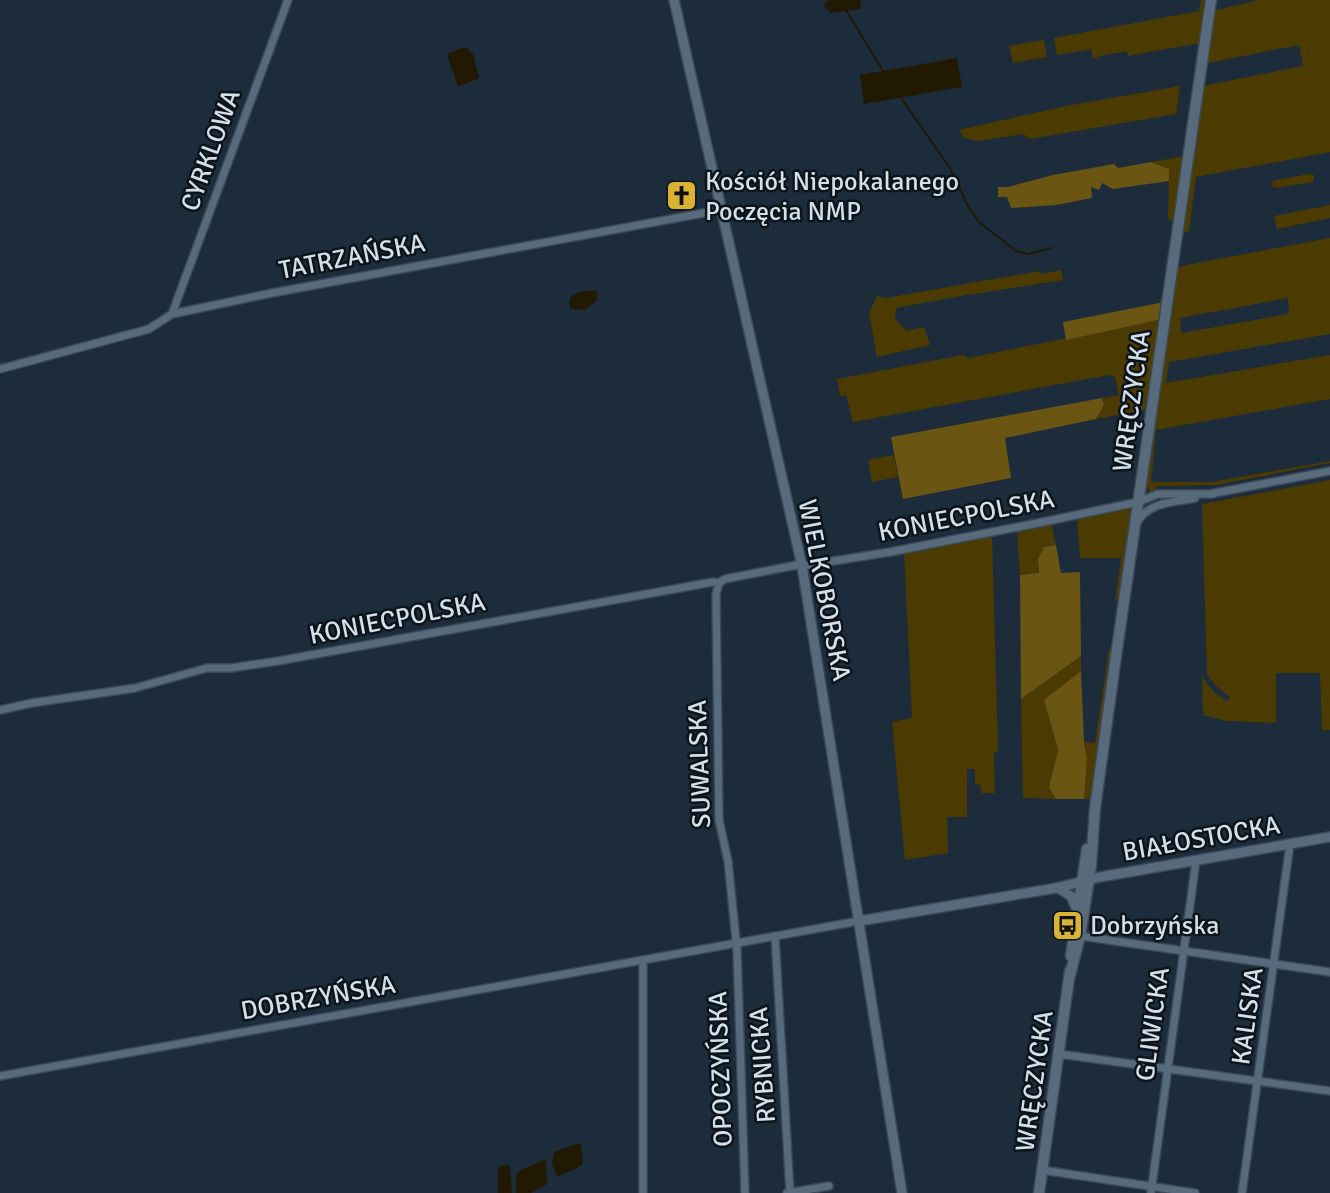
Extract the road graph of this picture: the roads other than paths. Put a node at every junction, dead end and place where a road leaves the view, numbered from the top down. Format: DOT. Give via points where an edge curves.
graph roads {
  1 [pos="288,0"];
  2 [pos="674,0"];
  3 [pos="1211,0"];
  4 [pos="720,210"];
  5 [pos="172,314"];
  6 [pos="0,369"];
  7 [pos="1330,471"];
  8 [pos="1141,477"];
  9 [pos="1158,494"];
  10 [pos="1213,494"];
  11 [pos="1138,502"];
  12 [pos="1156,505"];
  13 [pos="1134,527"];
  14 [pos="802,565"];
  15 [pos="719,583"];
  16 [pos="0,710"];
  17 [pos="1330,837"];
  18 [pos="1290,844"];
  19 [pos="1196,861"];
  20 [pos="1085,885"];
  21 [pos="1056,888"];
  22 [pos="1077,910"];
  23 [pos="859,921"];
  24 [pos="775,936"];
  25 [pos="1080,936"];
  26 [pos="736,943"];
  27 [pos="1183,952"];
  28 [pos="643,960"];
  29 [pos="1275,964"];
  30 [pos="1330,972"];
  31 [pos="1070,975"];
  32 [pos="1059,1054"];
  33 [pos="1167,1069"];
  34 [pos="0,1076"];
  35 [pos="1259,1082"];
  36 [pos="1330,1091"];
  37 [pos="1042,1170"];
  38 [pos="829,1185"];
  39 [pos="1152,1189"];
  40 [pos="643,1193"];
  41 [pos="745,1193"];
  42 [pos="788,1193"];
  43 [pos="902,1193"];
  44 [pos="1039,1193"];
  45 [pos="1195,1193"];
  46 [pos="1242,1193"];
  1 -- 5 [label="street, CYRKLOWA"];
  2 -- 4 [label="street, WIELKOBORSKA"];
  3 -- 8 [label="main road, WRĘCZYCKA"];
  4 -- 5 [label="street, TATRZAŃSKA"];
  4 -- 14 [label="street, WIELKOBORSKA"];
  5 -- 6 [label="street, TATRZAŃSKA" via="149,329"];
  7 -- 10 [label="street"];
  8 -- 9 [label="street" via="1148,491"];
  8 -- 11 [label="main road, WRĘCZYCKA"];
  9 -- 10 [label="street"];
  9 -- 11 [label="street"];
  10 -- 12 [label="street"];
  11 -- 12 [label="street"];
  11 -- 13 [label="main road, WRĘCZYCKA"];
  11 -- 14 [label="street, KONIECPOLSKA"];
  12 -- 13 [label="street" via="1143,512"];
  13 -- 20 [label="main road, WRĘCZYCKA"];
  14 -- 15 [label="street, KONIECPOLSKA"];
  14 -- 23 [label="street, WIELKOBORSKA"];
  15 -- 16 [label="street, KONIECPOLSKA" via="278,661 207,668 135,688"];
  15 -- 26 [label="street, SUWALSKA" via="719,820"];
  17 -- 18 [label="street, BIAŁOSTOCKA"];
  18 -- 19 [label="street, BIAŁOSTOCKA"];
  18 -- 29 [label="street, KALISKA"];
  19 -- 20 [label="street, BIAŁOSTOCKA"];
  19 -- 27 [label="street, GLIWICKA"];
  20 -- 21 [label="street, DOBRZYŃSKA"];
  20 -- 22 [label="main road, WRĘCZYCKA"];
  20 -- 25 [label="main road, WRĘCZYCKA"];
  21 -- 22 [label="street" via="1071,896"];
  21 -- 23 [label="street, DOBRZYŃSKA"];
  22 -- 31 [label="main road, WRĘCZYCKA"];
  23 -- 24 [label="street, DOBRZYŃSKA"];
  23 -- 43 [label="street, WIELKOBORSKA"];
  24 -- 26 [label="street, DOBRZYŃSKA"];
  24 -- 42 [label="street, RYBNICKA"];
  25 -- 27 [label="street"];
  25 -- 31 [label="main road, WRĘCZYCKA"];
  26 -- 28 [label="street, DOBRZYŃSKA"];
  26 -- 41 [label="street, OPOCZYŃSKA"];
  27 -- 29 [label="street"];
  27 -- 33 [label="street, GLIWICKA"];
  28 -- 34 [label="street, DOBRZYŃSKA"];
  28 -- 40 [label="street"];
  29 -- 30 [label="street"];
  29 -- 35 [label="street, KALISKA"];
  31 -- 32 [label="main road, WRĘCZYCKA"];
  32 -- 33 [label="street"];
  32 -- 37 [label="main road, WRĘCZYCKA"];
  33 -- 35 [label="street"];
  33 -- 39 [label="street, GLIWICKA"];
  35 -- 36 [label="street"];
  35 -- 46 [label="street, KALISKA"];
  37 -- 39 [label="street"];
  37 -- 44 [label="main road, WRĘCZYCKA"];
  38 -- 42 [label="street, RYBNICKA"];
  39 -- 45 [label="street"];
}
